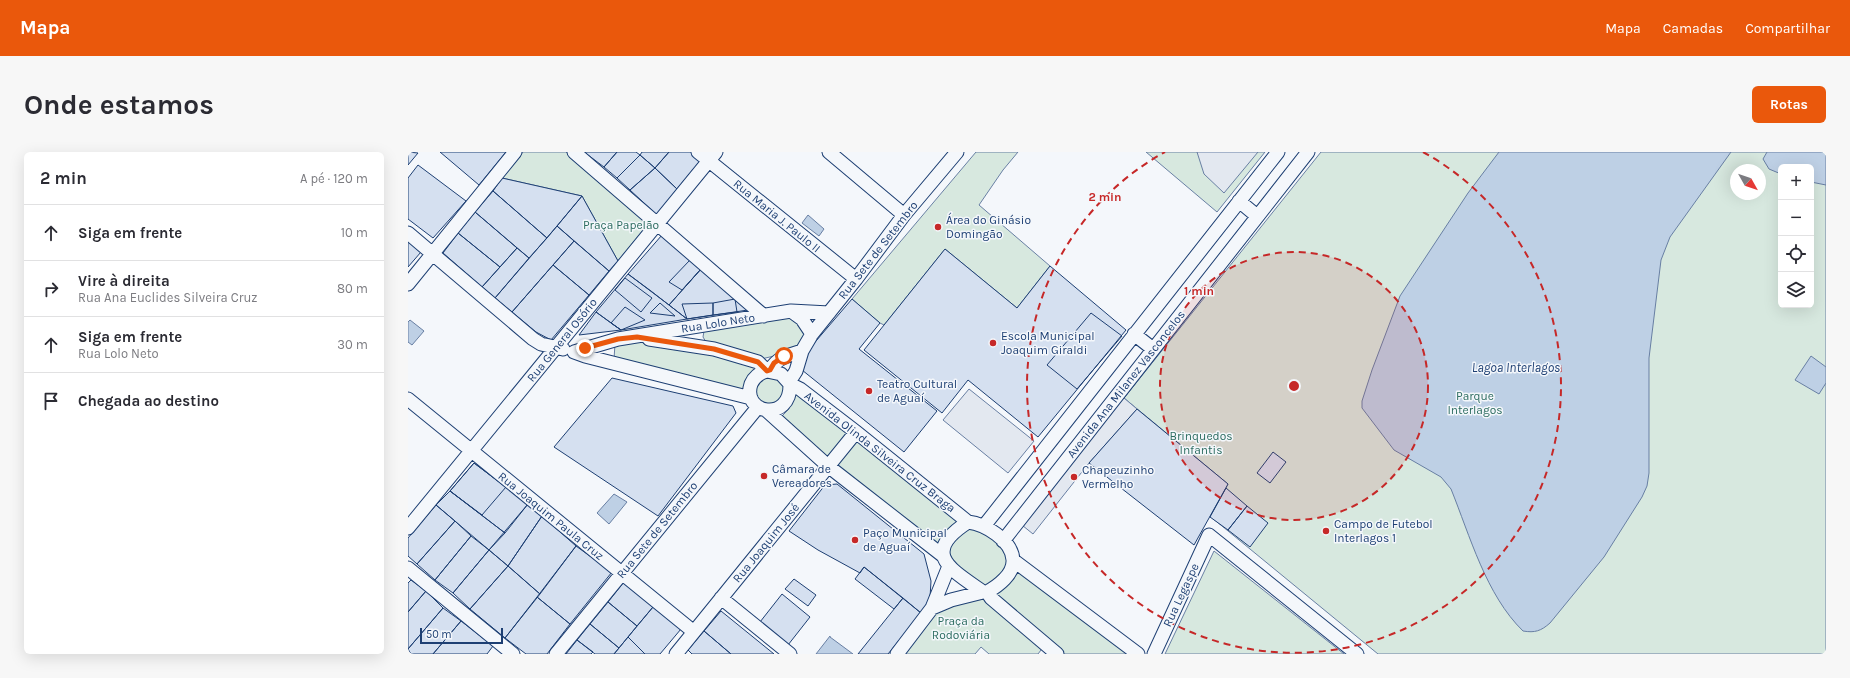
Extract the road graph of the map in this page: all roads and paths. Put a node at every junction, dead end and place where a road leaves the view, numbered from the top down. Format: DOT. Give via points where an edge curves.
graph roads {
  1 [pos="515,152"];
  2 [pos="574,152"];
  3 [pos="698,152"];
  4 [pos="829,152"];
  5 [pos="957,152"];
  6 [pos="1278,152"];
  7 [pos="1303,154"];
  8 [pos="712,156"];
  9 [pos="1239,201"];
  10 [pos="904,215"];
  11 [pos="1257,216"];
  12 [pos="657,224"];
  13 [pos="408,233"];
  14 [pos="432,254"];
  15 [pos="856,279"];
  16 [pos="408,284"];
  17 [pos="790,311"];
  18 [pos="829,313"];
  19 [pos="764,316"];
  20 [pos="812,334"];
  21 [pos="1134,334"];
  22 [pos="637,337"];
  23 [pos="618,339"];
  24 [pos="556,347"];
  25 [pos="1153,349"];
  26 [pos="580,350"];
  27 [pos="802,351"];
  28 [pos="613,362"];
  29 [pos="768,371"];
  30 [pos="790,383"];
  31 [pos="408,399"];
  32 [pos="759,405"];
  33 [pos="856,432"];
  34 [pos="471,451"];
  35 [pos="828,466"];
  36 [pos="968,522"];
  37 [pos="984,526"];
  38 [pos="408,528"];
  39 [pos="1003,541"];
  40 [pos="1013,560"];
  41 [pos="945,561"];
  42 [pos="408,568"];
  43 [pos="621,573"];
  44 [pos="985,592"];
  45 [pos="721,598"];
  46 [pos="932,608"];
  47 [pos="694,632"];
  48 [pos="513,654"];
  49 [pos="556,654"];
  50 [pos="676,654"];
  51 [pos="790,654"];
  52 [pos="897,654"];
  53 [pos="1057,654"];
  54 [pos="1138,654"];
  55 [pos="1154,654"];
  56 [pos="1357,654"];
  1 -- 14 [label="street"];
  2 -- 12 [label="street"];
  3 -- 8 [label="street, Rua Maria J. Paulo II"];
  4 -- 10 [label="street"];
  5 -- 10 [label="street, Rua Sete de Setembro"];
  6 -- 9 [label="street, Avenida Ana Milanez Vasconcelos"];
  7 -- 11 [label="street, Avenida Ana Milanez Vasconcelos"];
  8 -- 12 [label="street, Rua General Osório"];
  8 -- 15 [label="street, Rua Maria J. Paulo II"];
  9 -- 11 [label="street"];
  9 -- 21 [label="street, Avenida Ana Milanez Vasconcelos"];
  10 -- 15 [label="street, Rua Sete de Setembro"];
  11 -- 25 [label="street, Avenida Ana Milanez Vasconcelos"];
  12 -- 19 [label="street"];
  12 -- 24 [label="street, Rua General Osório"];
  13 -- 14 [label="street"];
  14 -- 16 [label="street"];
  14 -- 24 [label="street" via="533,339 541,344"];
  15 -- 18 [label="street, Rua Sete de Setembro"];
  17 -- 18 [label="street, Rua Lolo Neto"];
  17 -- 19 [label="street, Rua Lolo Neto"];
  17 -- 20 [label="street" via="802,319"];
  18 -- 20 [label="street, Rua Sete de Setembro"];
  19 -- 22 [label="street, Rua Lolo Neto"];
  20 -- 27 [label="street, Rua Sete de Setembro"];
  21 -- 25 [label="street"];
  21 -- 37 [label="street, Avenida Ana Milanez Vasconcelos"];
  22 -- 23 [label="street, Rua Lolo Neto"];
  22 -- 29 [label="street" via="714,349 758,362"];
  23 -- 26 [label="street, Rua Lolo Neto"];
  23 -- 28 [label="street" via="613,344"];
  24 -- 26 [label="street"];
  24 -- 34 [label="street, Rua General Osório"];
  25 -- 39 [label="street, Avenida Ana Milanez Vasconcelos"];
  26 -- 28 [label="street" via="585,356"];
  27 -- 29 [label="street" via="784,356"];
  27 -- 30 [label="street, Rua Sete de Setembro"];
  28 -- 32 [label="street"];
  29 -- 30 [label="street" via="781,374"];
  29 -- 32 [label="street" via="753,379 750,390"];
  30 -- 32 [label="street" via="788,398 784,405 776,410"];
  30 -- 33 [label="street, Avenida Olinda Silveira Cruz Braga"];
  31 -- 34 [label="street, Rua Joaquim Paula Cruz"];
  32 -- 35 [label="street"];
  32 -- 43 [label="street, Rua Sete de Setembro"];
  33 -- 35 [label="street, Rua Joaquim José"];
  33 -- 36 [label="street, Avenida Olinda Silveira Cruz Braga"];
  34 -- 38 [label="street, Rua General Osório"];
  34 -- 43 [label="street, Rua Joaquim Paula Cruz"];
  35 -- 41 [label="street"];
  35 -- 45 [label="street, Rua Joaquim José"];
  36 -- 37 [label="street"];
  36 -- 41 [label="street" via="949,536 943,546"];
  37 -- 39 [label="street"];
  39 -- 40 [label="street"];
  40 -- 44 [label="street" via="1012,569 1003,581"];
  40 -- 54 [label="street"];
  41 -- 44 [label="street"];
  41 -- 46 [label="street"];
  42 -- 48 [label="street"];
  43 -- 47 [label="street, Rua Joaquim Paula Cruz"];
  43 -- 49 [label="street, Rua Sete de Setembro"];
  44 -- 46 [label="street" via="951,600"];
  44 -- 53 [label="street"];
  45 -- 47 [label="street, Rua Joaquim José"];
  45 -- 51 [label="street"];
  46 -- 52 [label="street"];
  47 -- 50 [label="street, Rua Joaquim José"];
  55 -- 56 [label="street, Rua Legaspe" via="1209,536"];
}
